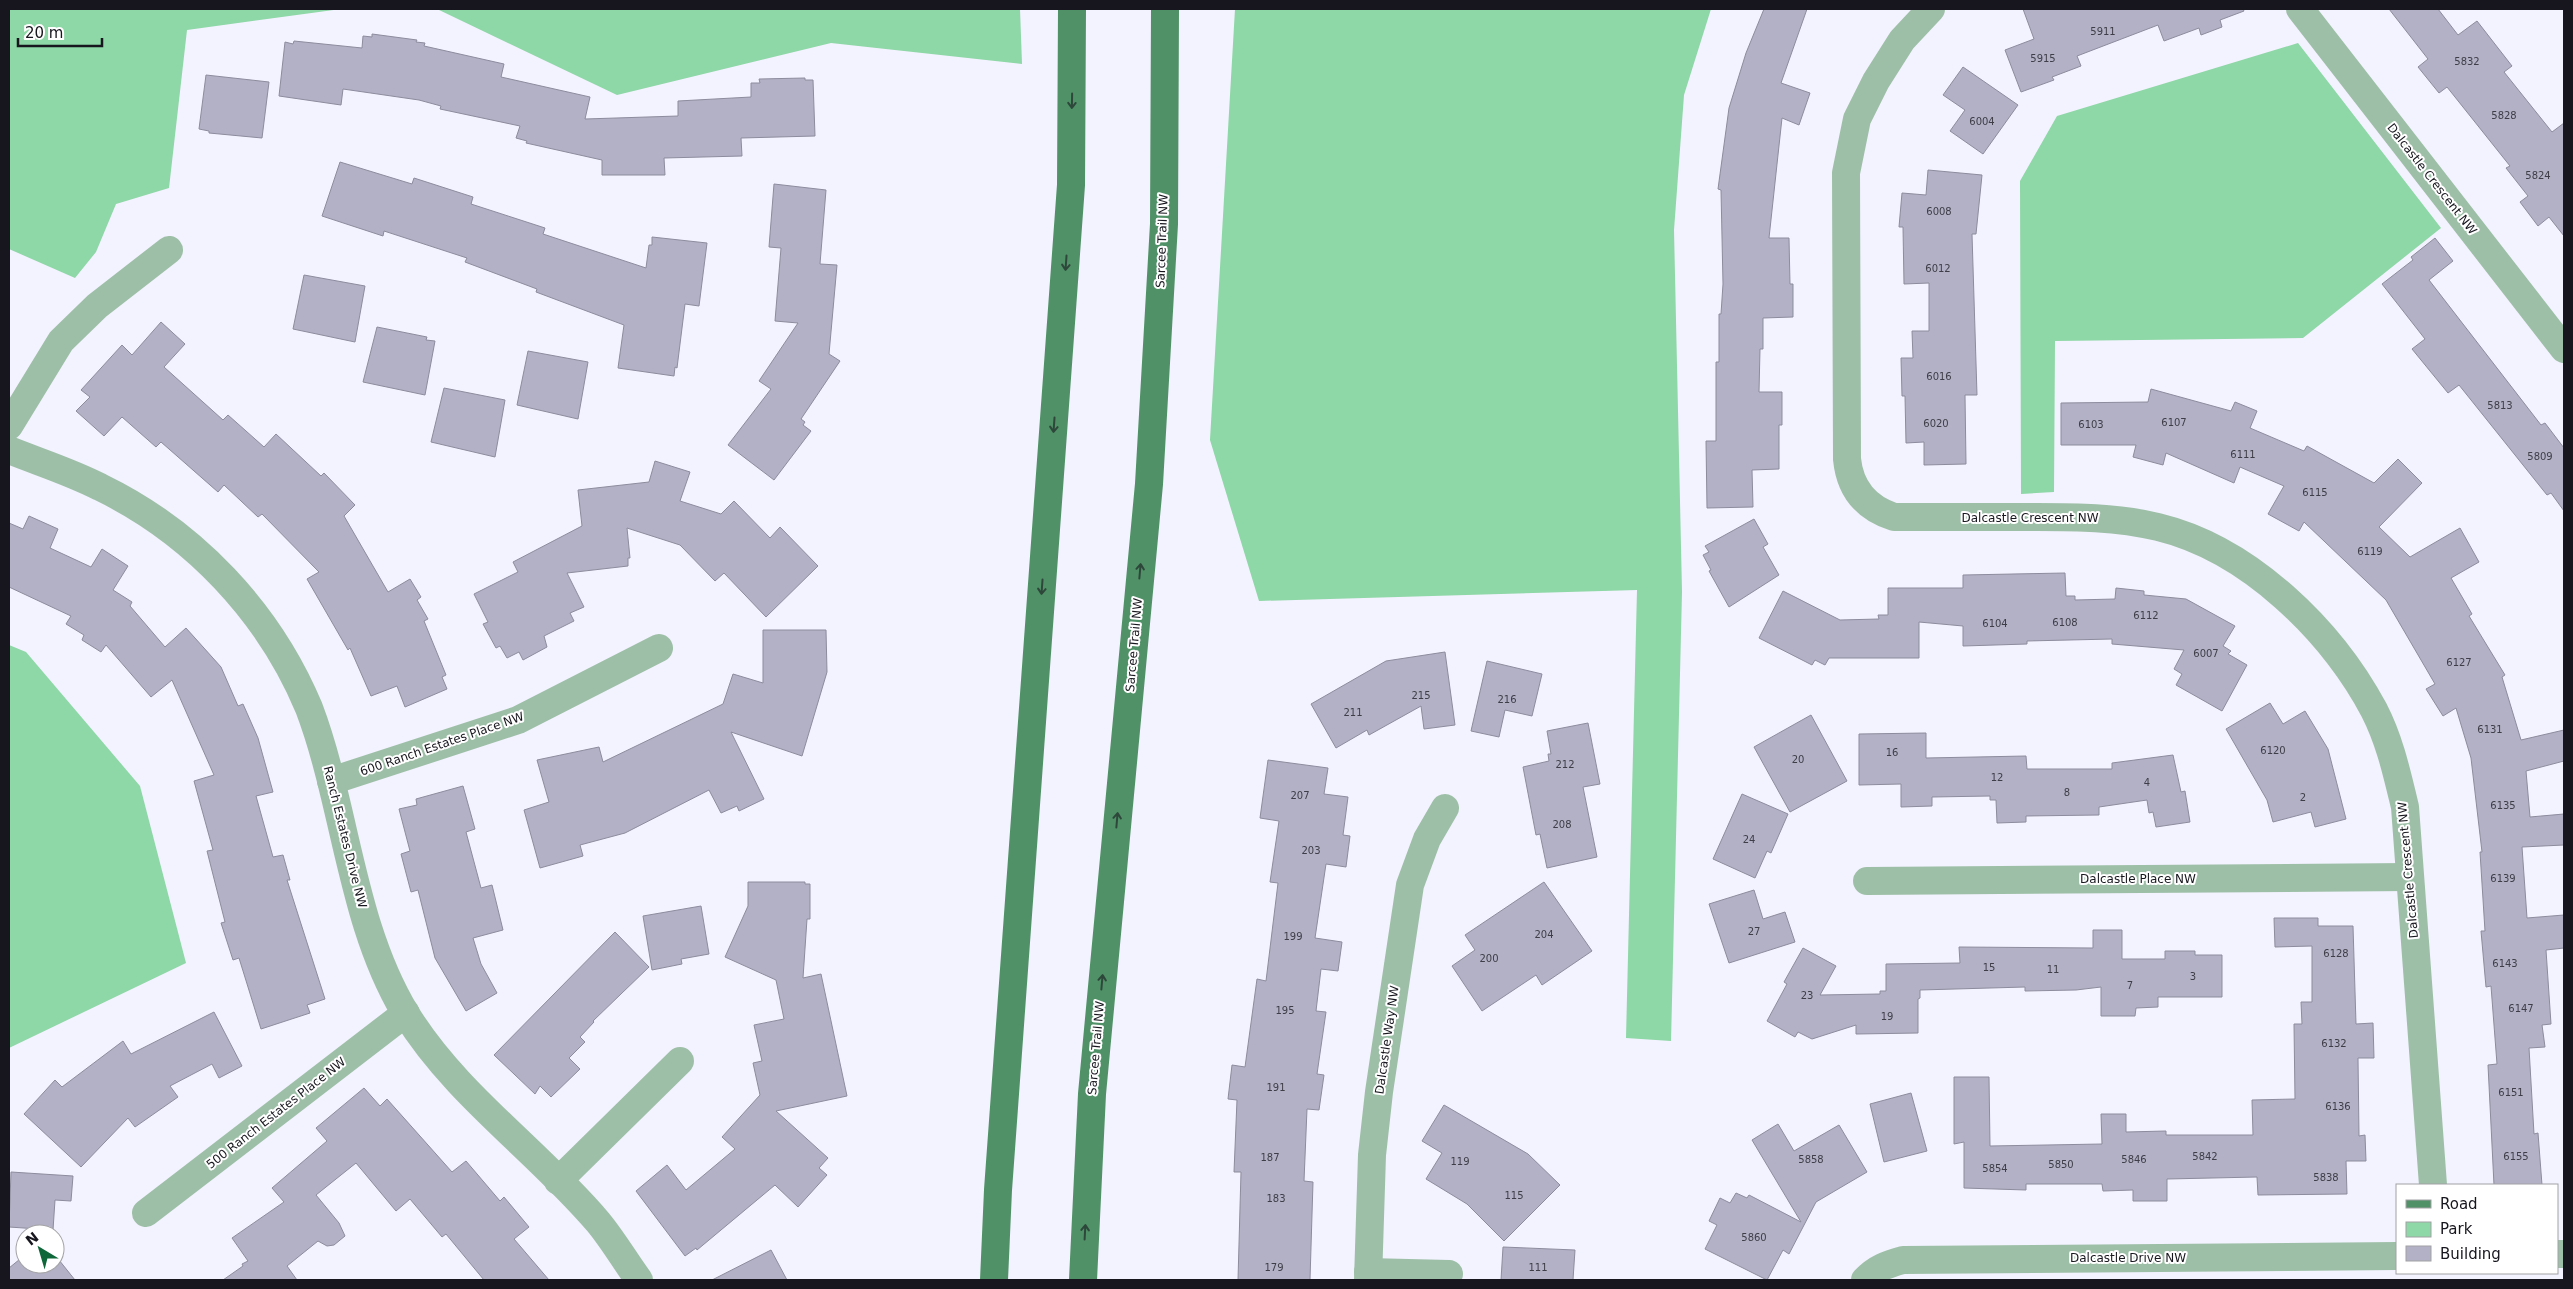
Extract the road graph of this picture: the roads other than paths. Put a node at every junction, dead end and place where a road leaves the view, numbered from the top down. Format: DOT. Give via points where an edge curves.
graph roads {
  1 [pos="1065,9"];
  2 [pos="1072,9"];
  3 [pos="1930,9"];
  4 [pos="2300,9"];
  5 [pos="1167,11"];
  6 [pos="1073,52"];
  7 [pos="169,250"];
  8 [pos="2564,348"];
  9 [pos="9,426"];
  10 [pos="9,450"];
  11 [pos="659,648"];
  12 [pos="331,781"];
  13 [pos="1444,808"];
  14 [pos="2409,877"];
  15 [pos="1867,881"];
  16 [pos="406,1013"];
  17 [pos="680,1061"];
  18 [pos="558,1181"];
  19 [pos="2432,1184"];
  20 [pos="146,1213"];
  21 [pos="2396,1256"];
  22 [pos="1449,1274"];
  23 [pos="1368,1276"];
  24 [pos="639,1280"];
  25 [pos="994,1280"];
  26 [pos="1083,1280"];
  27 [pos="1865,1280"];
  1 -- 6 [label="main road"];
  2 -- 6 [label="main road"];
  3 -- 14 [label="street, Dalcastle Crescent NW" via="1902,40 1876,81 1857,119 1846,173 1847,459 1852,483 1866,502 1894,518 2092,516 2158,527 2198,541 2244,566 2295,606 2344,660 2374,712 2394,760 2404,807"];
  4 -- 8 [label="street, Dalcastle Crescent NW"];
  26 -- 5 [label="main road, Sarcee Trail NW, one-way" via="1092,1094 1149,484 1164,224"];
  6 -- 25 [label="main road, one-way" via="1071,185"];
  7 -- 9 [label="street" via="97,306 61,342"];
  10 -- 12 [label="street, Ranch Estates Drive NW" via="99,486 134,505 182,539 226,579 268,633 293,674 312,718"];
  11 -- 12 [label="street, 600 Ranch Estates Place NW" via="518,720"];
  12 -- 16 [label="street, Ranch Estates Drive NW" via="372,942"];
  13 -- 23 [label="street, Dalcastle Way NW" via="1427,839 1410,885 1372,1155"];
  14 -- 15 [label="street, Dalcastle Place NW"];
  14 -- 19 [label="street, Dalcastle Crescent NW"];
  16 -- 18 [label="street, Ranch Estates Drive NW" via="447,1069"];
  16 -- 20 [label="street, 500 Ranch Estates Place NW"];
  17 -- 18 [label="street"];
  18 -- 24 [label="street, Ranch Estates Drive NW" via="598,1223"];
  21 -- 27 [label="street, Dalcastle Drive NW" via="1903,1260 1885,1265"];
  22 -- 23 [label="street"];
}
